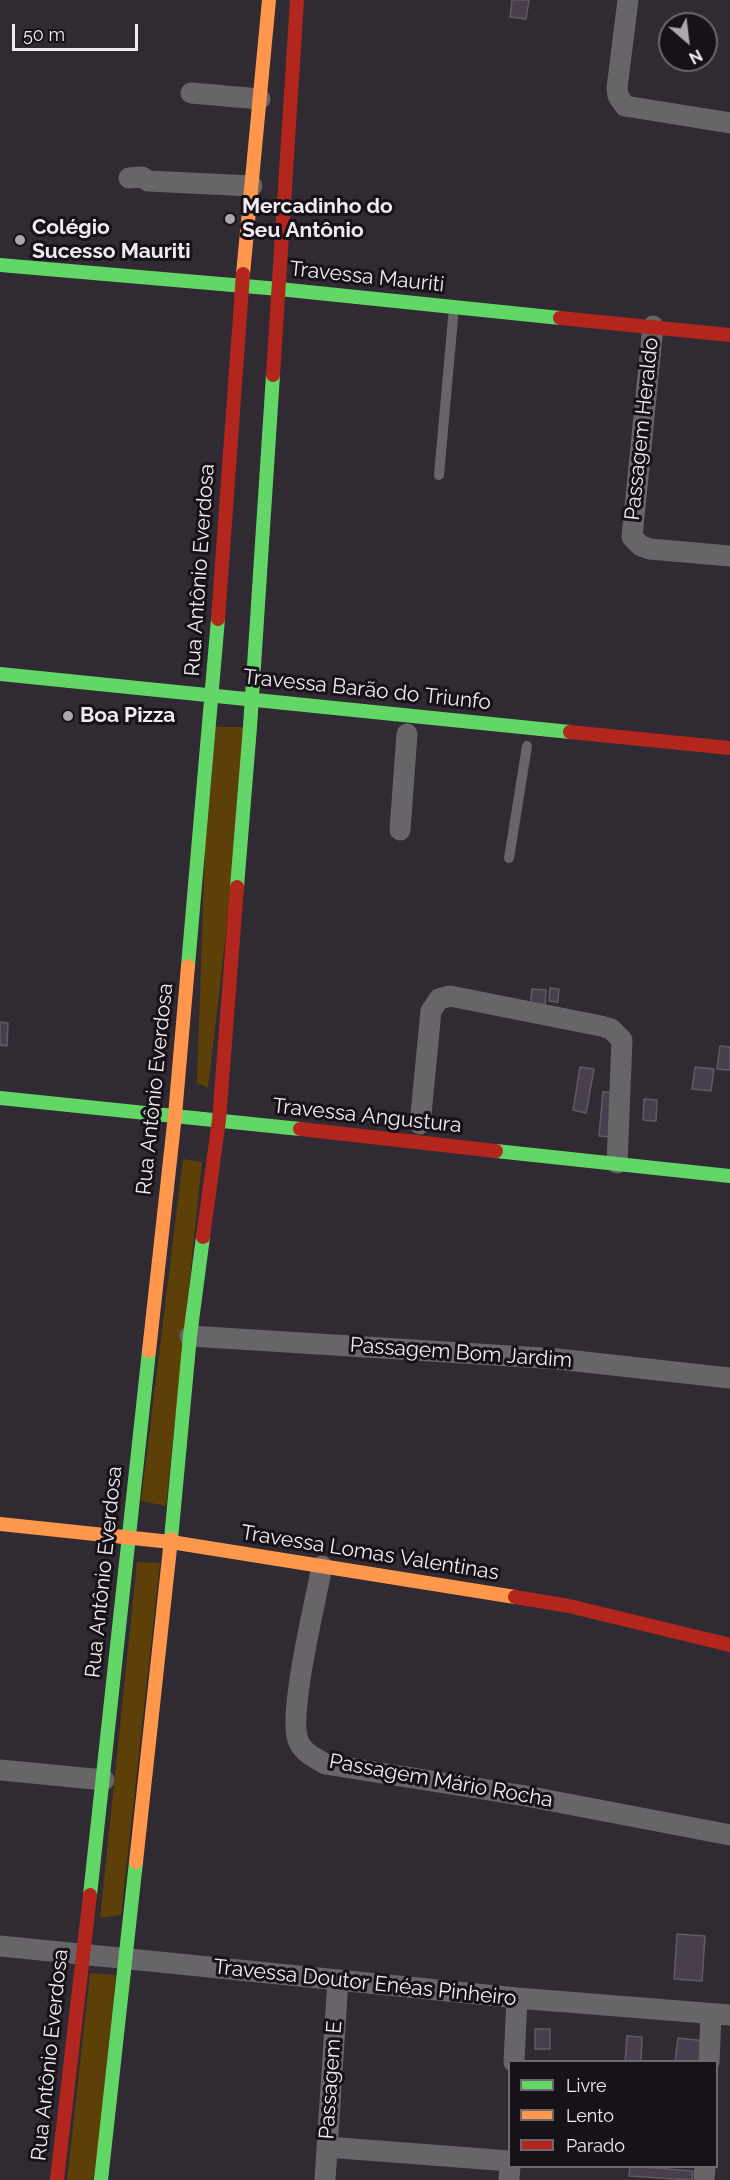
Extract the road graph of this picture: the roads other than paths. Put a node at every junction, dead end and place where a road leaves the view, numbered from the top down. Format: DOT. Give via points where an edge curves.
graph roads {
  1 [pos="269,0"];
  2 [pos="297,0"];
  3 [pos="628,0"];
  4 [pos="190,93"];
  5 [pos="260,99"];
  6 [pos="730,123"];
  7 [pos="129,177"];
  8 [pos="252,186"];
  9 [pos="247,229"];
  10 [pos="282,233"];
  11 [pos="0,265"];
  12 [pos="242,287"];
  13 [pos="279,289"];
  14 [pos="454,306"];
  15 [pos="653,326"];
  16 [pos="730,335"];
  17 [pos="439,475"];
  18 [pos="730,556"];
  19 [pos="0,674"];
  20 [pos="212,695"];
  21 [pos="252,699"];
  22 [pos="407,734"];
  23 [pos="625,737"];
  24 [pos="527,746"];
  25 [pos="730,748"];
  26 [pos="621,755"];
  27 [pos="400,830"];
  28 [pos="509,858"];
  29 [pos="0,1098"];
  30 [pos="175,1115"];
  31 [pos="219,1120"];
  32 [pos="419,1133"];
  33 [pos="617,1163"];
  34 [pos="730,1176"];
  35 [pos="190,1336"];
  36 [pos="730,1378"];
  37 [pos="0,1524"];
  38 [pos="128,1537"];
  39 [pos="171,1542"];
  40 [pos="322,1566"];
  41 [pos="730,1645"];
  42 [pos="0,1770"];
  43 [pos="104,1780"];
  44 [pos="730,1835"];
  45 [pos="0,1946"];
  46 [pos="82,1956"];
  47 [pos="125,1960"];
  48 [pos="338,1980"];
  49 [pos="517,1998"];
  50 [pos="721,2014"];
  51 [pos="514,2060"];
  52 [pos="709,2060"];
  53 [pos="327,2147"];
  54 [pos="508,2161"];
  55 [pos="57,2180"];
  56 [pos="101,2180"];
  57 [pos="325,2180"];
  1 -- 5 [label="street, Rua Antônio Everdosa"];
  2 -- 10 [label="street"];
  3 -- 6 [label="street" via="617,88 625,106"];
  4 -- 5 [label="street"];
  5 -- 8 [label="street, Rua Antônio Everdosa"];
  7 -- 8 [label="street"];
  8 -- 9 [label="street, Rua Antônio Everdosa"];
  9 -- 10 [label="street" via="263,243 274,241"];
  9 -- 12 [label="street, Rua Antônio Everdosa"];
  10 -- 13 [label="street"];
  11 -- 12 [label="street, Travessa Mauriti"];
  12 -- 13 [label="street, Travessa Mauriti"];
  12 -- 20 [label="street, Rua Antônio Everdosa"];
  13 -- 14 [label="street, Travessa Mauriti"];
  13 -- 21 [label="street"];
  14 -- 15 [label="street, Travessa Mauriti"];
  14 -- 17 [label="lane"];
  15 -- 16 [label="street, Travessa Mauriti"];
  15 -- 18 [label="street, Passagem Heraldo" via="632,537 650,549"];
  19 -- 20 [label="street, Travessa Barão do Triunfo"];
  20 -- 21 [label="street, Travessa Barão do Triunfo"];
  20 -- 30 [label="street, Rua Antônio Everdosa"];
  21 -- 23 [label="street, Travessa Barão do Triunfo"];
  21 -- 31 [label="street"];
  22 -- 27 [label="street"];
  23 -- 25 [label="street, Travessa Barão do Triunfo"];
  23 -- 26 [label="street"];
  24 -- 28 [label="lane"];
  29 -- 30 [label="street, Travessa Angustura"];
  30 -- 31 [label="street, Travessa Angustura"];
  30 -- 38 [label="street, Rua Antônio Everdosa"];
  31 -- 32 [label="street, Travessa Angustura"];
  31 -- 35 [label="street"];
  32 -- 33 [label="street, Travessa Angustura"];
  32 -- 33 [label="street" via="431,1011 439,999 450,996 601,1026 611,1029 622,1040"];
  33 -- 34 [label="street, Travessa Angustura"];
  35 -- 36 [label="street, Passagem Bom Jardim" via="558,1359"];
  35 -- 39 [label="street"];
  37 -- 38 [label="street, Travessa Lomas Valentinas"];
  38 -- 39 [label="street, Travessa Lomas Valentinas"];
  38 -- 43 [label="street, Rua Antônio Everdosa"];
  39 -- 40 [label="street, Travessa Lomas Valentinas"];
  39 -- 47 [label="street"];
  40 -- 41 [label="street, Travessa Lomas Valentinas" via="569,1606"];
  40 -- 44 [label="street, Passagem Mário Rocha" via="296,1703 298,1739 307,1754 325,1764 526,1796"];
  42 -- 43 [label="street"];
  43 -- 46 [label="street, Rua Antônio Everdosa"];
  45 -- 46 [label="street, Travessa Doutor Enéas Pinheiro"];
  46 -- 47 [label="street, Travessa Doutor Enéas Pinheiro"];
  46 -- 55 [label="street, Rua Antônio Everdosa"];
  47 -- 48 [label="street, Travessa Doutor Enéas Pinheiro"];
  47 -- 56 [label="street"];
  48 -- 49 [label="street, Travessa Doutor Enéas Pinheiro"];
  48 -- 53 [label="street, Passagem E"];
  49 -- 50 [label="street, Travessa Doutor Enéas Pinheiro"];
  49 -- 51 [label="street"];
  50 -- 52 [label="street"];
  53 -- 54 [label="street"];
  53 -- 57 [label="street, Passagem E"];
}
